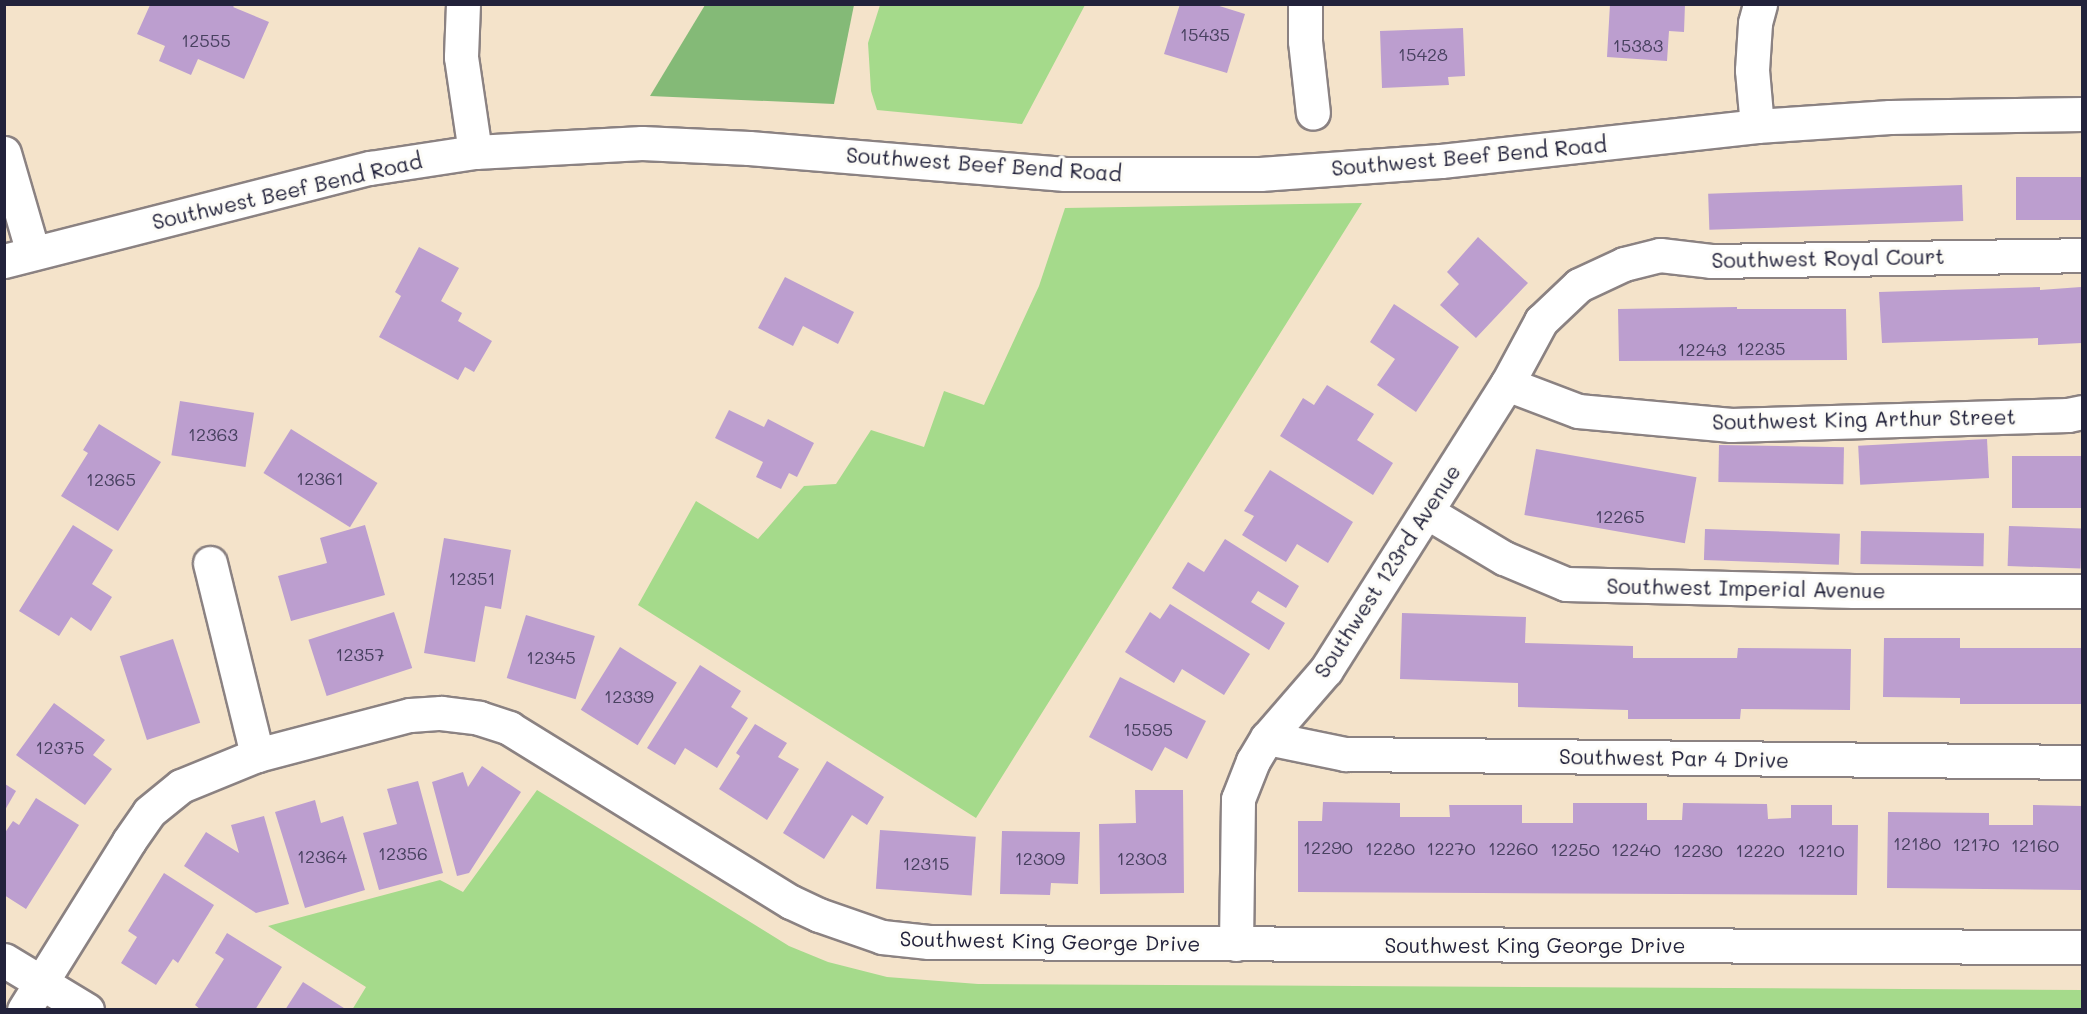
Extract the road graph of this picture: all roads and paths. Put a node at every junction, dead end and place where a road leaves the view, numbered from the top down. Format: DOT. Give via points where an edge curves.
graph roads {
  1 [pos="463,4"];
  2 [pos="1305,4"];
  3 [pos="1760,4"];
  4 [pos="1313,114"];
  5 [pos="2082,114"];
  6 [pos="1757,126"];
  7 [pos="475,152"];
  8 [pos="4,153"];
  9 [pos="2082,255"];
  10 [pos="19,257"];
  11 [pos="1579,285"];
  12 [pos="1507,384"];
  13 [pos="2082,412"];
  14 [pos="1427,512"];
  15 [pos="210,563"];
  16 [pos="2082,591"];
  17 [pos="1267,738"];
  18 [pos="257,755"];
  19 [pos="2082,762"];
  20 [pos="1236,944"];
  21 [pos="2082,947"];
  22 [pos="4,960"];
  23 [pos="42,981"];
  24 [pos="24,1010"];
  25 [pos="87,1010"];
  1 -- 7 [label="street" via="461,57"];
  2 -- 4 [label="street"];
  3 -- 6 [label="street" via="1752,70"];
  5 -- 6 [label="street, Southwest Beef Bend Road" via="1890,117"];
  6 -- 7 [label="street, Southwest Beef Bend Road" via="1441,161 1260,174 1065,174 654,143"];
  7 -- 10 [label="street, Southwest Beef Bend Road" via="370,168"];
  8 -- 10 [label="street"];
  9 -- 11 [label="street, Southwest Royal Court" via="1711,261 1660,255 1624,264"];
  11 -- 12 [label="street, Southwest 123rd Avenue" via="1540,321"];
  12 -- 13 [label="street, Southwest King Arthur Street" via="1578,411 1731,425"];
  12 -- 14 [label="street, Southwest 123rd Avenue"];
  14 -- 16 [label="street, Southwest Imperial Avenue" via="1504,558 1566,584 1854,591"];
  14 -- 17 [label="street, Southwest 123rd Avenue" via="1326,670"];
  15 -- 18 [label="street"];
  17 -- 19 [label="street, Southwest Par 4 Drive" via="1345,754"];
  17 -- 20 [label="street, Southwest 123rd Avenue" via="1238,799"];
  18 -- 20 [label="street, Southwest King George Drive" via="410,715 441,713 479,718 509,728 552,752 791,902 864,932 929,942"];
  18 -- 23 [label="street, Southwest King George Drive" via="182,786 149,812"];
  20 -- 21 [label="street, Southwest King George Drive"];
  22 -- 23 [label="street"];
  23 -- 24 [label="street, Southwest King George Drive"];
  23 -- 25 [label="street"];
}
